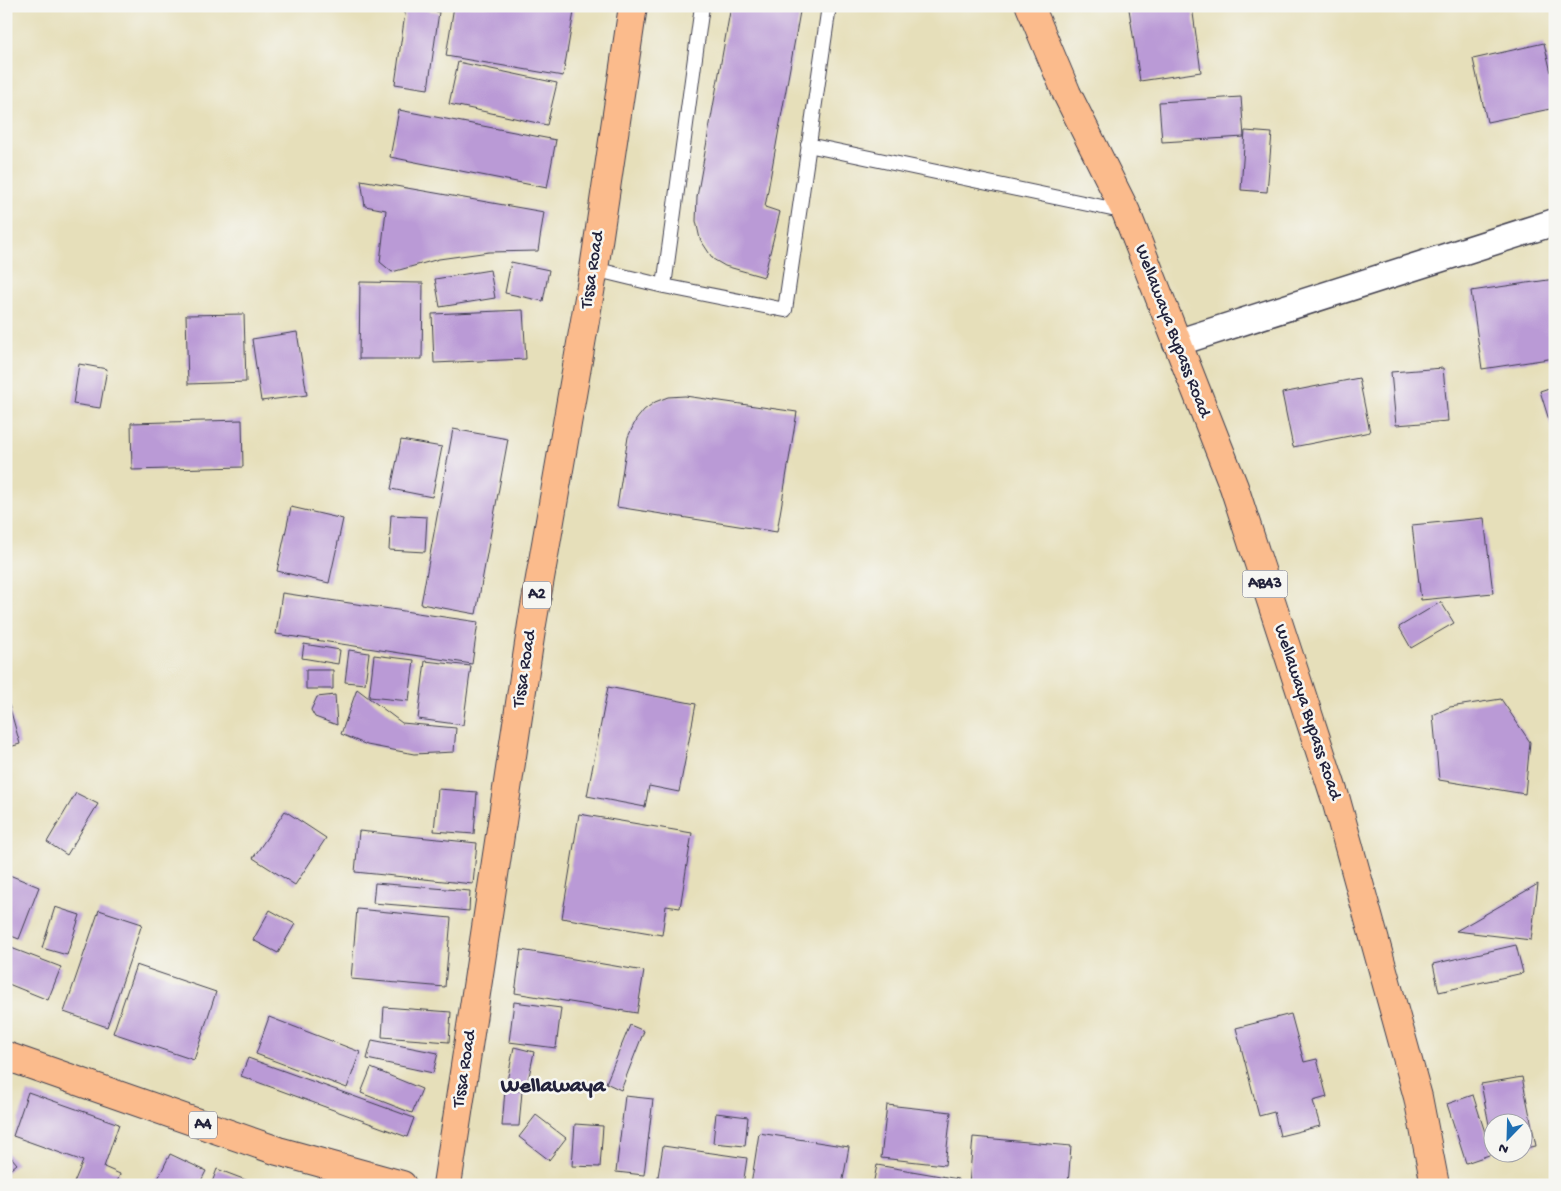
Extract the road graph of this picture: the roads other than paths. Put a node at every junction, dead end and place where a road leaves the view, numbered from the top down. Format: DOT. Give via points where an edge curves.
graph roads {
  1 [pos="633,6"];
  2 [pos="702,6"];
  3 [pos="829,6"];
  4 [pos="1030,6"];
  5 [pos="808,145"];
  6 [pos="1126,212"];
  7 [pos="1555,222"];
  8 [pos="594,270"];
  9 [pos="664,286"];
  10 [pos="1176,343"];
  11 [pos="6,1056"];
  12 [pos="402,1185"];
  13 [pos="447,1185"];
  14 [pos="1435,1185"];
  1 -- 8 [label="main road, Tissa Road / A2"];
  2 -- 9 [label="lane"];
  3 -- 5 [label="lane"];
  4 -- 6 [label="main road, Wellawaya Bypass Road / AB43" via="1067,94"];
  5 -- 6 [label="lane"];
  5 -- 9 [label="lane" via="785,310"];
  6 -- 10 [label="main road, Wellawaya Bypass Road / AB43"];
  7 -- 10 [label="street"];
  8 -- 9 [label="lane"];
  8 -- 13 [label="main road, Tissa Road / A2" via="532,624"];
  10 -- 14 [label="main road, Wellawaya Bypass Road / AB43" via="1234,487 1336,800 1418,1097"];
  11 -- 12 [label="main road, A4" via="278,1151"];
}
